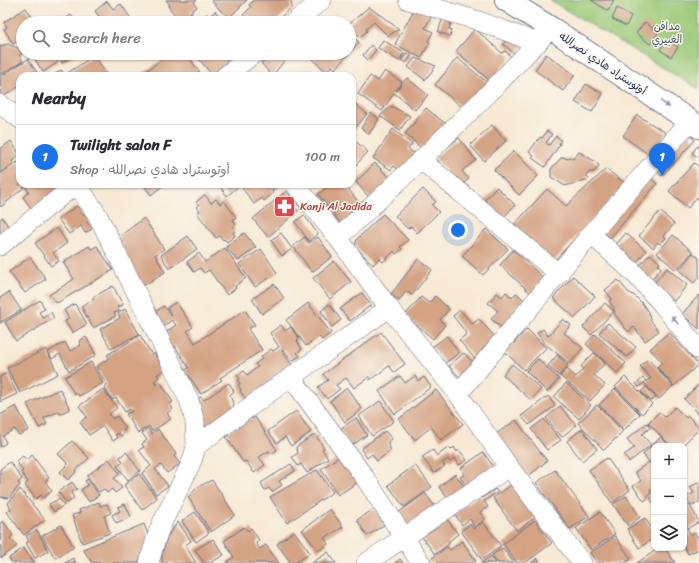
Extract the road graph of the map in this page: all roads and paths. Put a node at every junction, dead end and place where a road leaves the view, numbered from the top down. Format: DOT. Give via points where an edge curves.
graph roads {
  1 [pos="321,0"];
  2 [pos="408,0"];
  3 [pos="506,0"];
  4 [pos="533,0"];
  5 [pos="302,16"];
  6 [pos="545,36"];
  7 [pos="245,60"];
  8 [pos="230,72"];
  9 [pos="0,104"];
  10 [pos="16,116"];
  11 [pos="696,119"];
  12 [pos="421,160"];
  13 [pos="71,188"];
  14 [pos="79,188"];
  15 [pos="298,188"];
  16 [pos="591,234"];
  17 [pos="338,238"];
  18 [pos="0,246"];
  19 [pos="559,274"];
  20 [pos="388,308"];
  21 [pos="699,350"];
  22 [pos="291,377"];
  23 [pos="458,394"];
  24 [pos="196,446"];
  25 [pos="509,467"];
  26 [pos="404,537"];
  27 [pos="151,562"];
  28 [pos="366,563"];
  29 [pos="421,563"];
  30 [pos="582,563"];
  1 -- 5 [label="street"];
  2 -- 6 [label="street" via="476,20"];
  3 -- 6 [label="highway, أوتوستراد هادي نصرالله"];
  4 -- 11 [label="highway, أوتوستراد هادي نصرالله"];
  6 -- 11 [label="highway, أوتوستراد هادي نصرالله, one-way"];
  6 -- 12 [label="street"];
  7 -- 8 [label="street"];
  9 -- 10 [label="street"];
  11 -- 16 [label="street"];
  12 -- 17 [label="street"];
  12 -- 19 [label="street"];
  13 -- 18 [label="street"];
  14 -- 24 [label="street" via="98,216 189,400 195,422"];
  15 -- 17 [label="street"];
  16 -- 19 [label="street"];
  21 -- 16 [label="street, one-way" via="634,273"];
  17 -- 20 [label="street"];
  19 -- 23 [label="street"];
  20 -- 22 [label="street"];
  20 -- 23 [label="street"];
  22 -- 24 [label="street"];
  22 -- 26 [label="street" via="365,478"];
  23 -- 25 [label="street"];
  24 -- 27 [label="street" via="186,474 161,525"];
  25 -- 26 [label="street"];
  25 -- 30 [label="street"];
  26 -- 28 [label="street"];
  26 -- 29 [label="street"];
}
